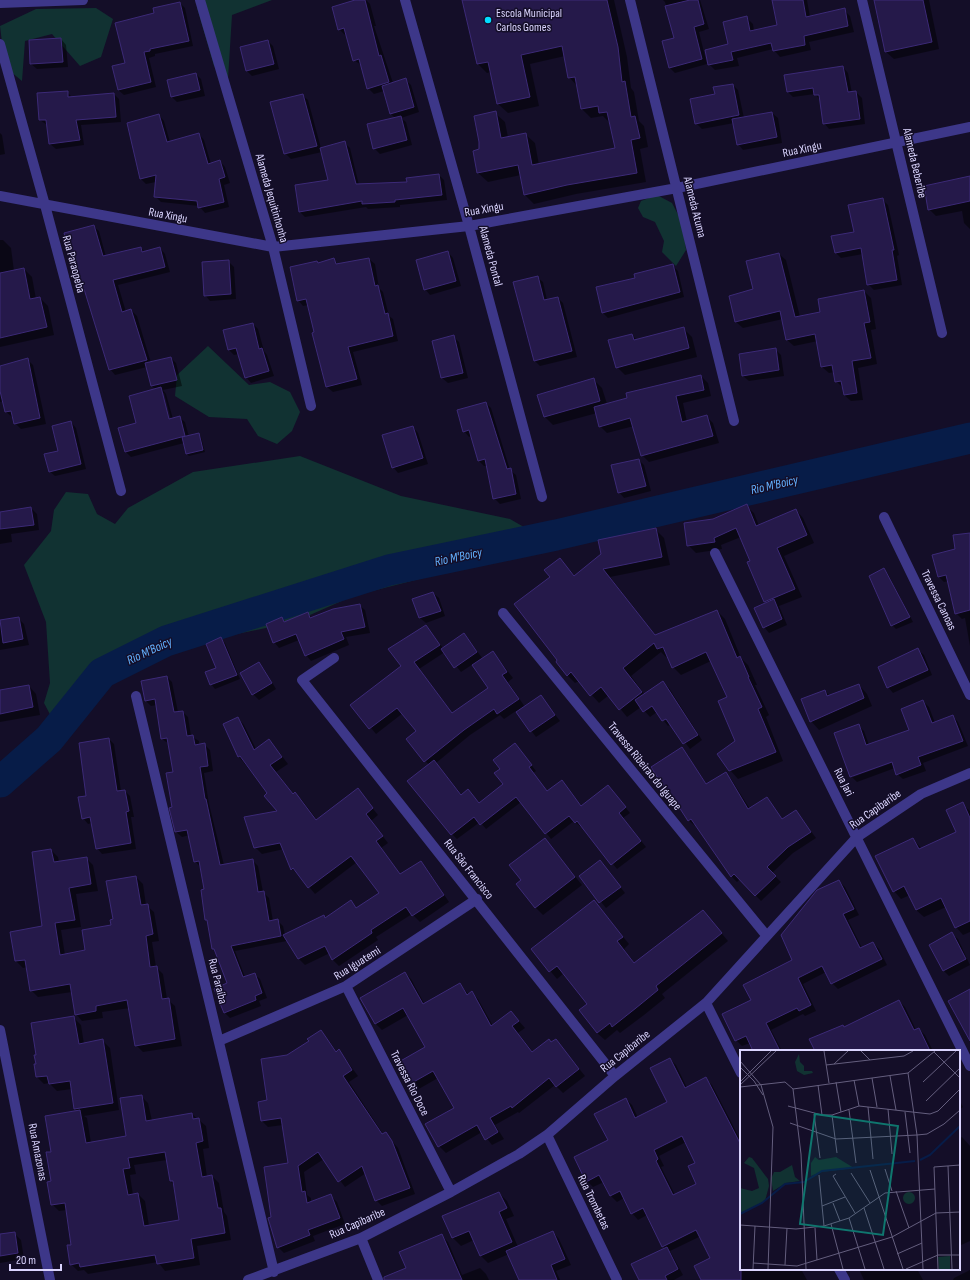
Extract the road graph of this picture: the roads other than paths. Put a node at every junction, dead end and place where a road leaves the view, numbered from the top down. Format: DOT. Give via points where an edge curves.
graph roads {
  1 [pos="79,0"];
  2 [pos="83,0"];
  3 [pos="200,0"];
  4 [pos="405,0"];
  5 [pos="630,0"];
  6 [pos="862,0"];
  7 [pos="0,3"];
  8 [pos="0,44"];
  9 [pos="970,127"];
  10 [pos="898,143"];
  11 [pos="677,188"];
  12 [pos="0,196"];
  13 [pos="45,205"];
  14 [pos="469,226"];
  15 [pos="273,247"];
  16 [pos="942,333"];
  17 [pos="311,406"];
  18 [pos="734,421"];
  19 [pos="121,491"];
  20 [pos="542,498"];
  21 [pos="884,517"];
  22 [pos="715,553"];
  23 [pos="503,613"];
  24 [pos="334,658"];
  25 [pos="970,695"];
  26 [pos="136,696"];
  27 [pos="970,774"];
  28 [pos="857,837"];
  29 [pos="477,899"];
  30 [pos="766,935"];
  31 [pos="346,986"];
  32 [pos="706,1003"];
  33 [pos="0,1030"];
  34 [pos="219,1041"];
  35 [pos="970,1066"];
  36 [pos="740,1071"];
  37 [pos="615,1076"];
  38 [pos="547,1135"];
  39 [pos="451,1192"];
  40 [pos="361,1238"];
  41 [pos="840,1270"];
  42 [pos="274,1272"];
  43 [pos="50,1280"];
  44 [pos="248,1280"];
  45 [pos="378,1280"];
  46 [pos="617,1280"];
  47 [pos="845,1280"];
  1 -- 2 [label="street"];
  1 -- 7 [label="street"];
  3 -- 15 [label="street, Alameda Jequitinhonha"];
  4 -- 14 [label="street, Alameda Pontal"];
  5 -- 11 [label="street, Alameda Atuma"];
  6 -- 10 [label="street, Alameda Beberibe"];
  8 -- 13 [label="street, Rua Paraopeba"];
  9 -- 10 [label="street, Rua Xingu"];
  10 -- 11 [label="street, Rua Xingu"];
  10 -- 16 [label="street, Alameda Beberibe"];
  11 -- 14 [label="street, Rua Xingu"];
  11 -- 18 [label="street, Alameda Atuma"];
  12 -- 13 [label="street, Rua Xingu"];
  13 -- 15 [label="street, Rua Xingu"];
  13 -- 19 [label="street, Rua Paraopeba"];
  14 -- 15 [label="street, Rua Xingu"];
  14 -- 20 [label="street, Alameda Pontal"];
  15 -- 17 [label="street, Alameda Jequitinhonha"];
  21 -- 25 [label="street, Travessa Canoas"];
  22 -- 28 [label="street, Rua Jari"];
  23 -- 30 [label="street, Travessa Ribeirao do Iguape"];
  24 -- 29 [label="street, Rua São Francisco" via="302,680"];
  26 -- 34 [label="street, Rua Paraíba"];
  27 -- 28 [label="street, Rua Capibaribe" via="921,794"];
  28 -- 30 [label="street, Rua Capibaribe"];
  28 -- 35 [label="street, Rua Jari"];
  29 -- 31 [label="street, Rua Iguatemi"];
  29 -- 37 [label="street, Rua São Francisco"];
  30 -- 32 [label="street, Rua Capibaribe"];
  31 -- 34 [label="street, Rua Iguatemi"];
  31 -- 39 [label="street, Travessa Rio Doce"];
  32 -- 36 [label="street"];
  32 -- 37 [label="street, Rua Capibaribe"];
  33 -- 43 [label="street, Rua Amazonas"];
  34 -- 42 [label="street, Rua Paraíba"];
  37 -- 38 [label="street, Rua Capibaribe"];
  38 -- 39 [label="street, Rua Capibaribe" via="519,1154"];
  38 -- 46 [label="street, Rua Trombetas"];
  39 -- 40 [label="street, Rua Capibaribe"];
  40 -- 42 [label="street, Rua Capibaribe"];
  40 -- 45 [label="street"];
  41 -- 47 [label="street"];
  42 -- 44 [label="street, Rua Capibaribe"];
}
